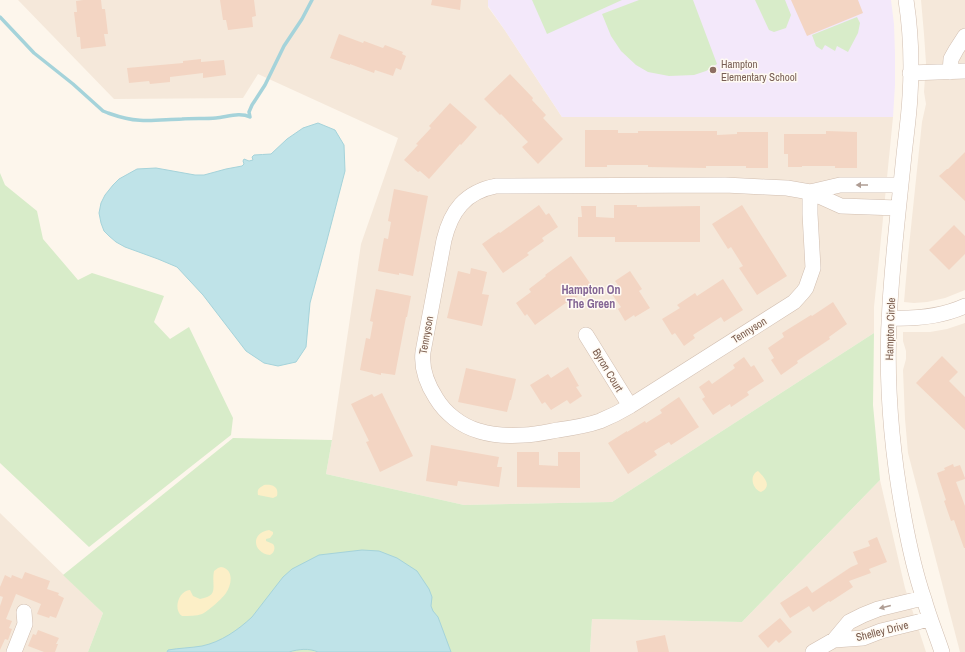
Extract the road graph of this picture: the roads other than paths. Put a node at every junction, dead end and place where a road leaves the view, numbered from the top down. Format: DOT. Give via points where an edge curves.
graph roads {
  1 [pos="906,0"];
  2 [pos="965,36"];
  3 [pos="965,71"];
  4 [pos="950,72"];
  5 [pos="910,73"];
  6 [pos="901,185"];
  7 [pos="810,192"];
  8 [pos="898,208"];
  9 [pos="965,306"];
  10 [pos="889,318"];
  11 [pos="586,334"];
  12 [pos="630,406"];
  13 [pos="923,598"];
  14 [pos="24,612"];
  15 [pos="930,618"];
  16 [pos="835,646"];
  17 [pos="14,652"];
  18 [pos="813,652"];
  19 [pos="942,652"];
  1 -- 5 [label="street, Hampton Circle" via="910,30"];
  2 -- 4 [label="street" via="951,59"];
  3 -- 4 [label="street"];
  4 -- 5 [label="street"];
  5 -- 6 [label="street, Hampton Circle"];
  6 -- 7 [label="street, Tennyson, one-way" via="840,185"];
  6 -- 8 [label="street, Hampton Circle"];
  7 -- 8 [label="street, Tennyson" via="841,206"];
  7 -- 12 [label="street, Tennyson" via="813,268 803,292 794,302"];
  7 -- 12 [label="street, Tennyson" via="787,188 725,185 496,186 471,195 455,211 444,240 422,360 425,377 432,393 445,411 467,427 478,431 525,436 586,425 612,416"];
  8 -- 10 [label="street, Hampton Circle"];
  9 -- 10 [label="street" via="925,317"];
  10 -- 13 [label="street, Hampton Circle" via="888,379 891,429 900,498"];
  11 -- 12 [label="street, Byron Court"];
  13 -- 15 [label="street, Hampton Circle"];
  13 -- 16 [label="street, Shelley Drive, one-way" via="878,609 849,622"];
  14 -- 17 [label="street" via="25,624"];
  15 -- 16 [label="street, Shelley Drive"];
  15 -- 19 [label="street, Hampton Circle"];
  16 -- 18 [label="street, Shelley Drive"];
}
